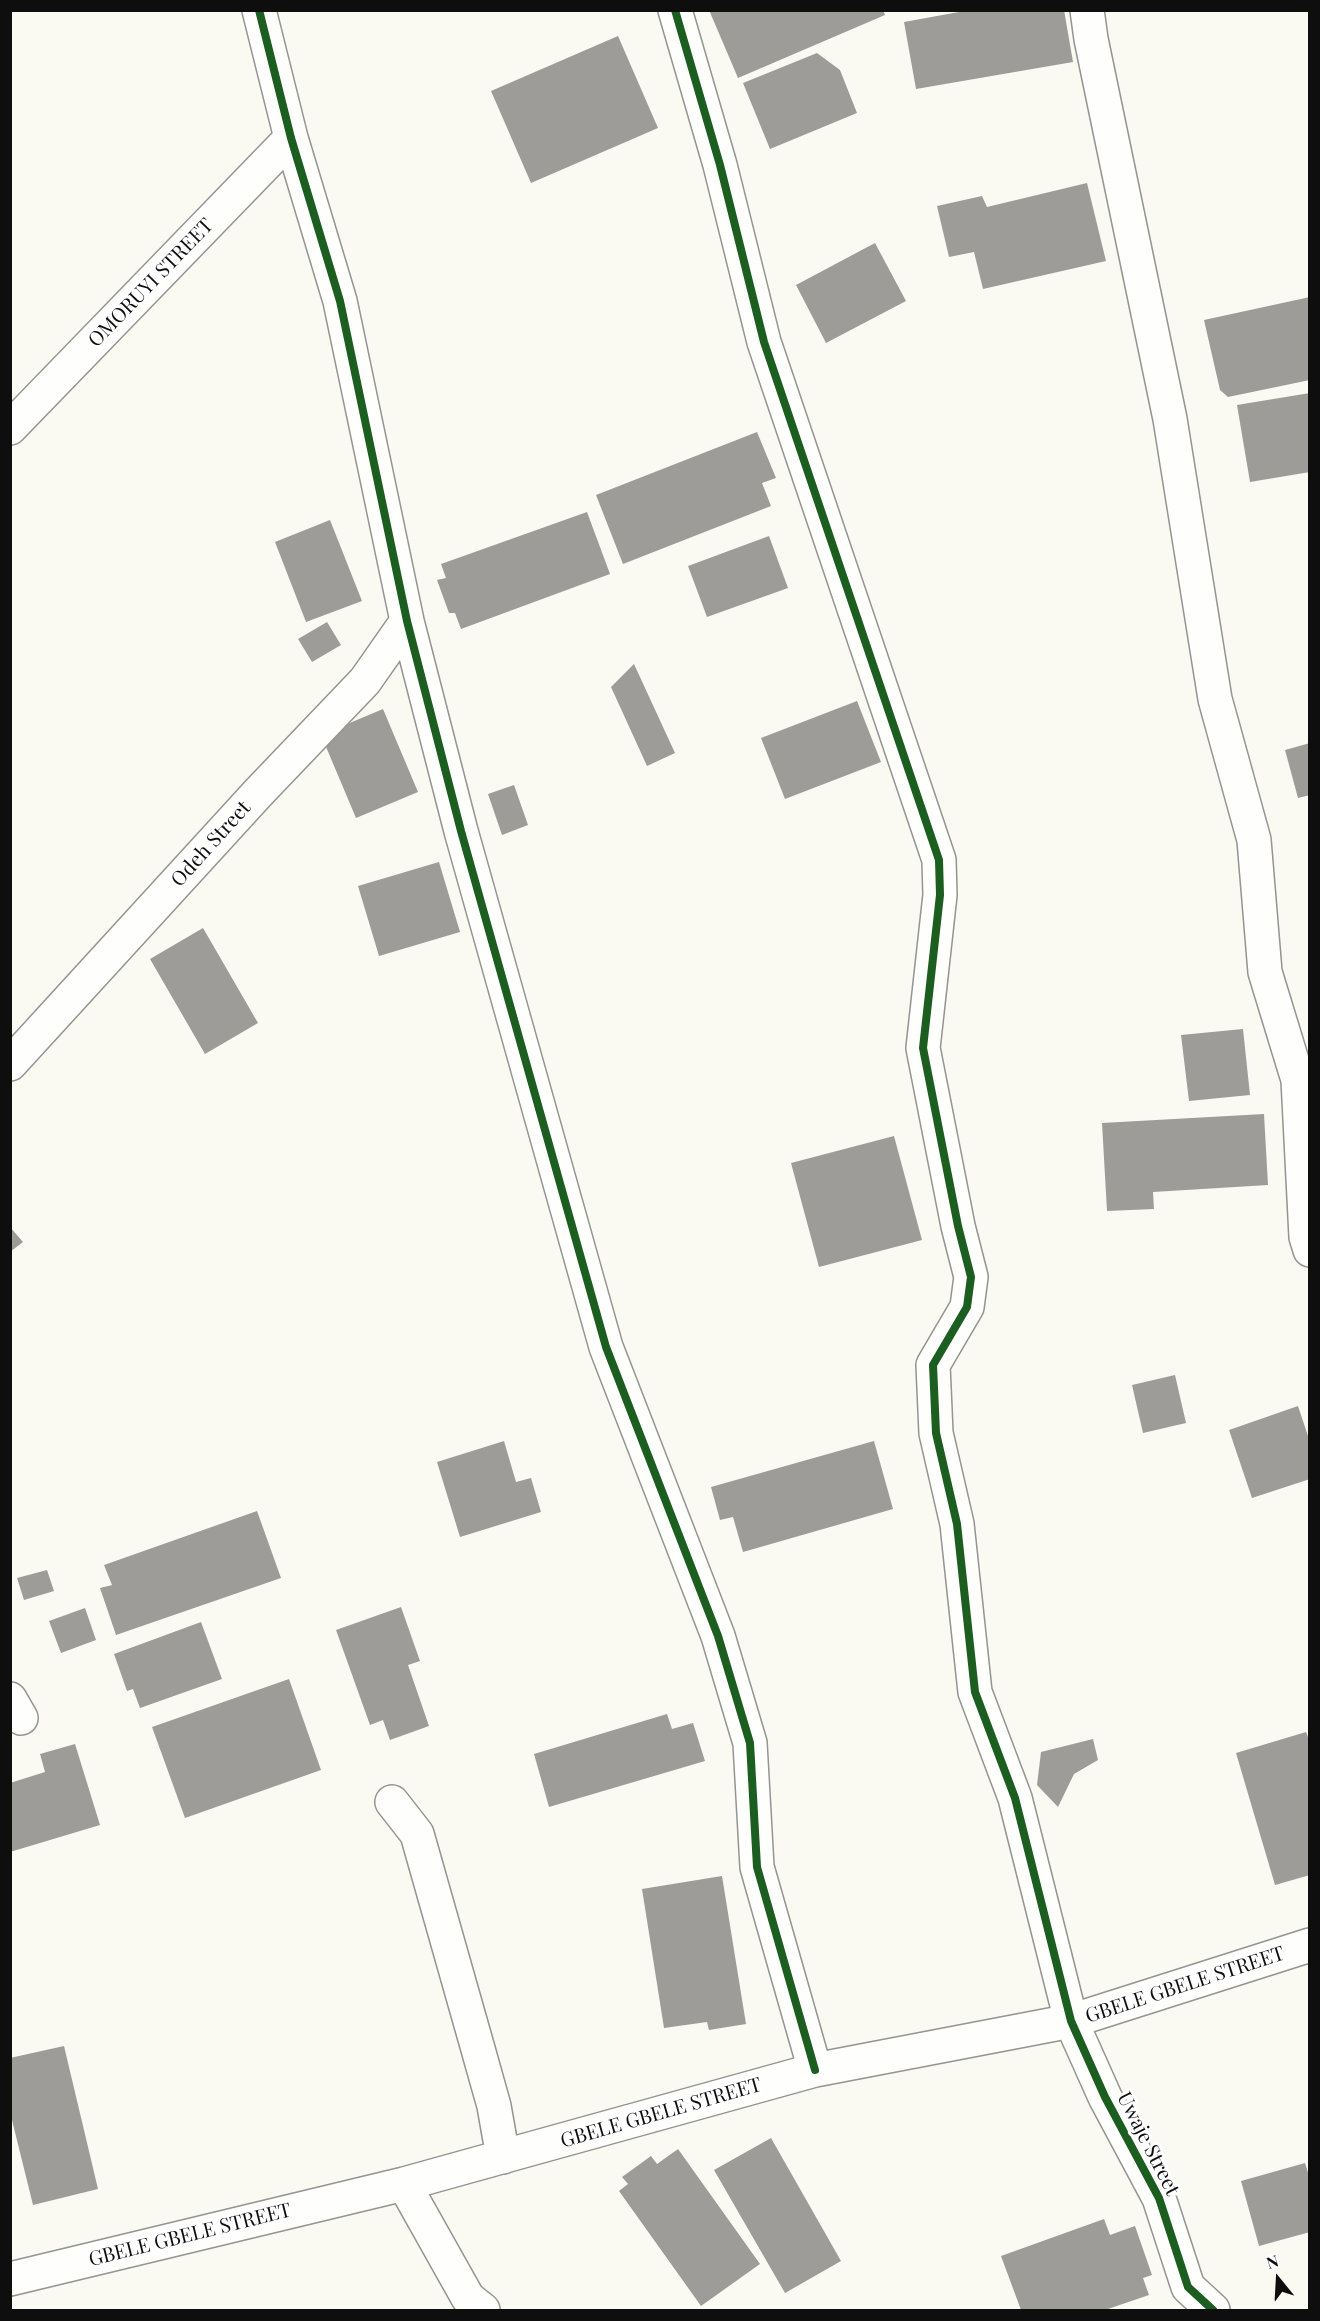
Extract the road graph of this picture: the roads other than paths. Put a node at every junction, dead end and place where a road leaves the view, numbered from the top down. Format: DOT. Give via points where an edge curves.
graph roads {
  1 [pos="259,10"];
  2 [pos="675,10"];
  3 [pos="1087,10"];
  4 [pos="291,138"];
  5 [pos="10,428"];
  6 [pos="407,621"];
  7 [pos="10,1064"];
  8 [pos="1310,1250"];
  9 [pos="392,1802"];
  10 [pos="1310,1945"];
  11 [pos="1071,2021"];
  12 [pos="815,2070"];
  13 [pos="503,2157"];
  14 [pos="404,2184"];
  15 [pos="10,2279"];
  16 [pos="483,2310"];
  17 [pos="1213,2310"];
  1 -- 4 [label="street"];
  2 -- 11 [label="street, Uwaje Street" via="720,165 764,342 939,860 940,895 923,1048 971,1276 967,1307 933,1365 936,1433 957,1524 975,1692 1015,1798"];
  3 -- 8 [label="street" via="1170,419 1215,699 1254,840 1266,972 1298,1080 1306,1237"];
  4 -- 5 [label="street, OMORUYI STREET"];
  4 -- 6 [label="street" via="340,301"];
  6 -- 7 [label="street, Odeh Street" via="365,681"];
  6 -- 12 [label="street" via="461,831 606,1347 718,1636 750,1743 757,1867"];
  9 -- 13 [label="street" via="417,1834 494,2106"];
  10 -- 11 [label="street, GBELE GBELE STREET"];
  11 -- 12 [label="street, GBELE GBELE STREET"];
  11 -- 17 [label="street, Uwaje Street" via="1105,2097 1159,2198 1188,2287"];
  12 -- 13 [label="street, GBELE GBELE STREET"];
  13 -- 14 [label="street, GBELE GBELE STREET"];
  14 -- 15 [label="street, GBELE GBELE STREET"];
  14 -- 16 [label="street" via="468,2298"];
}
